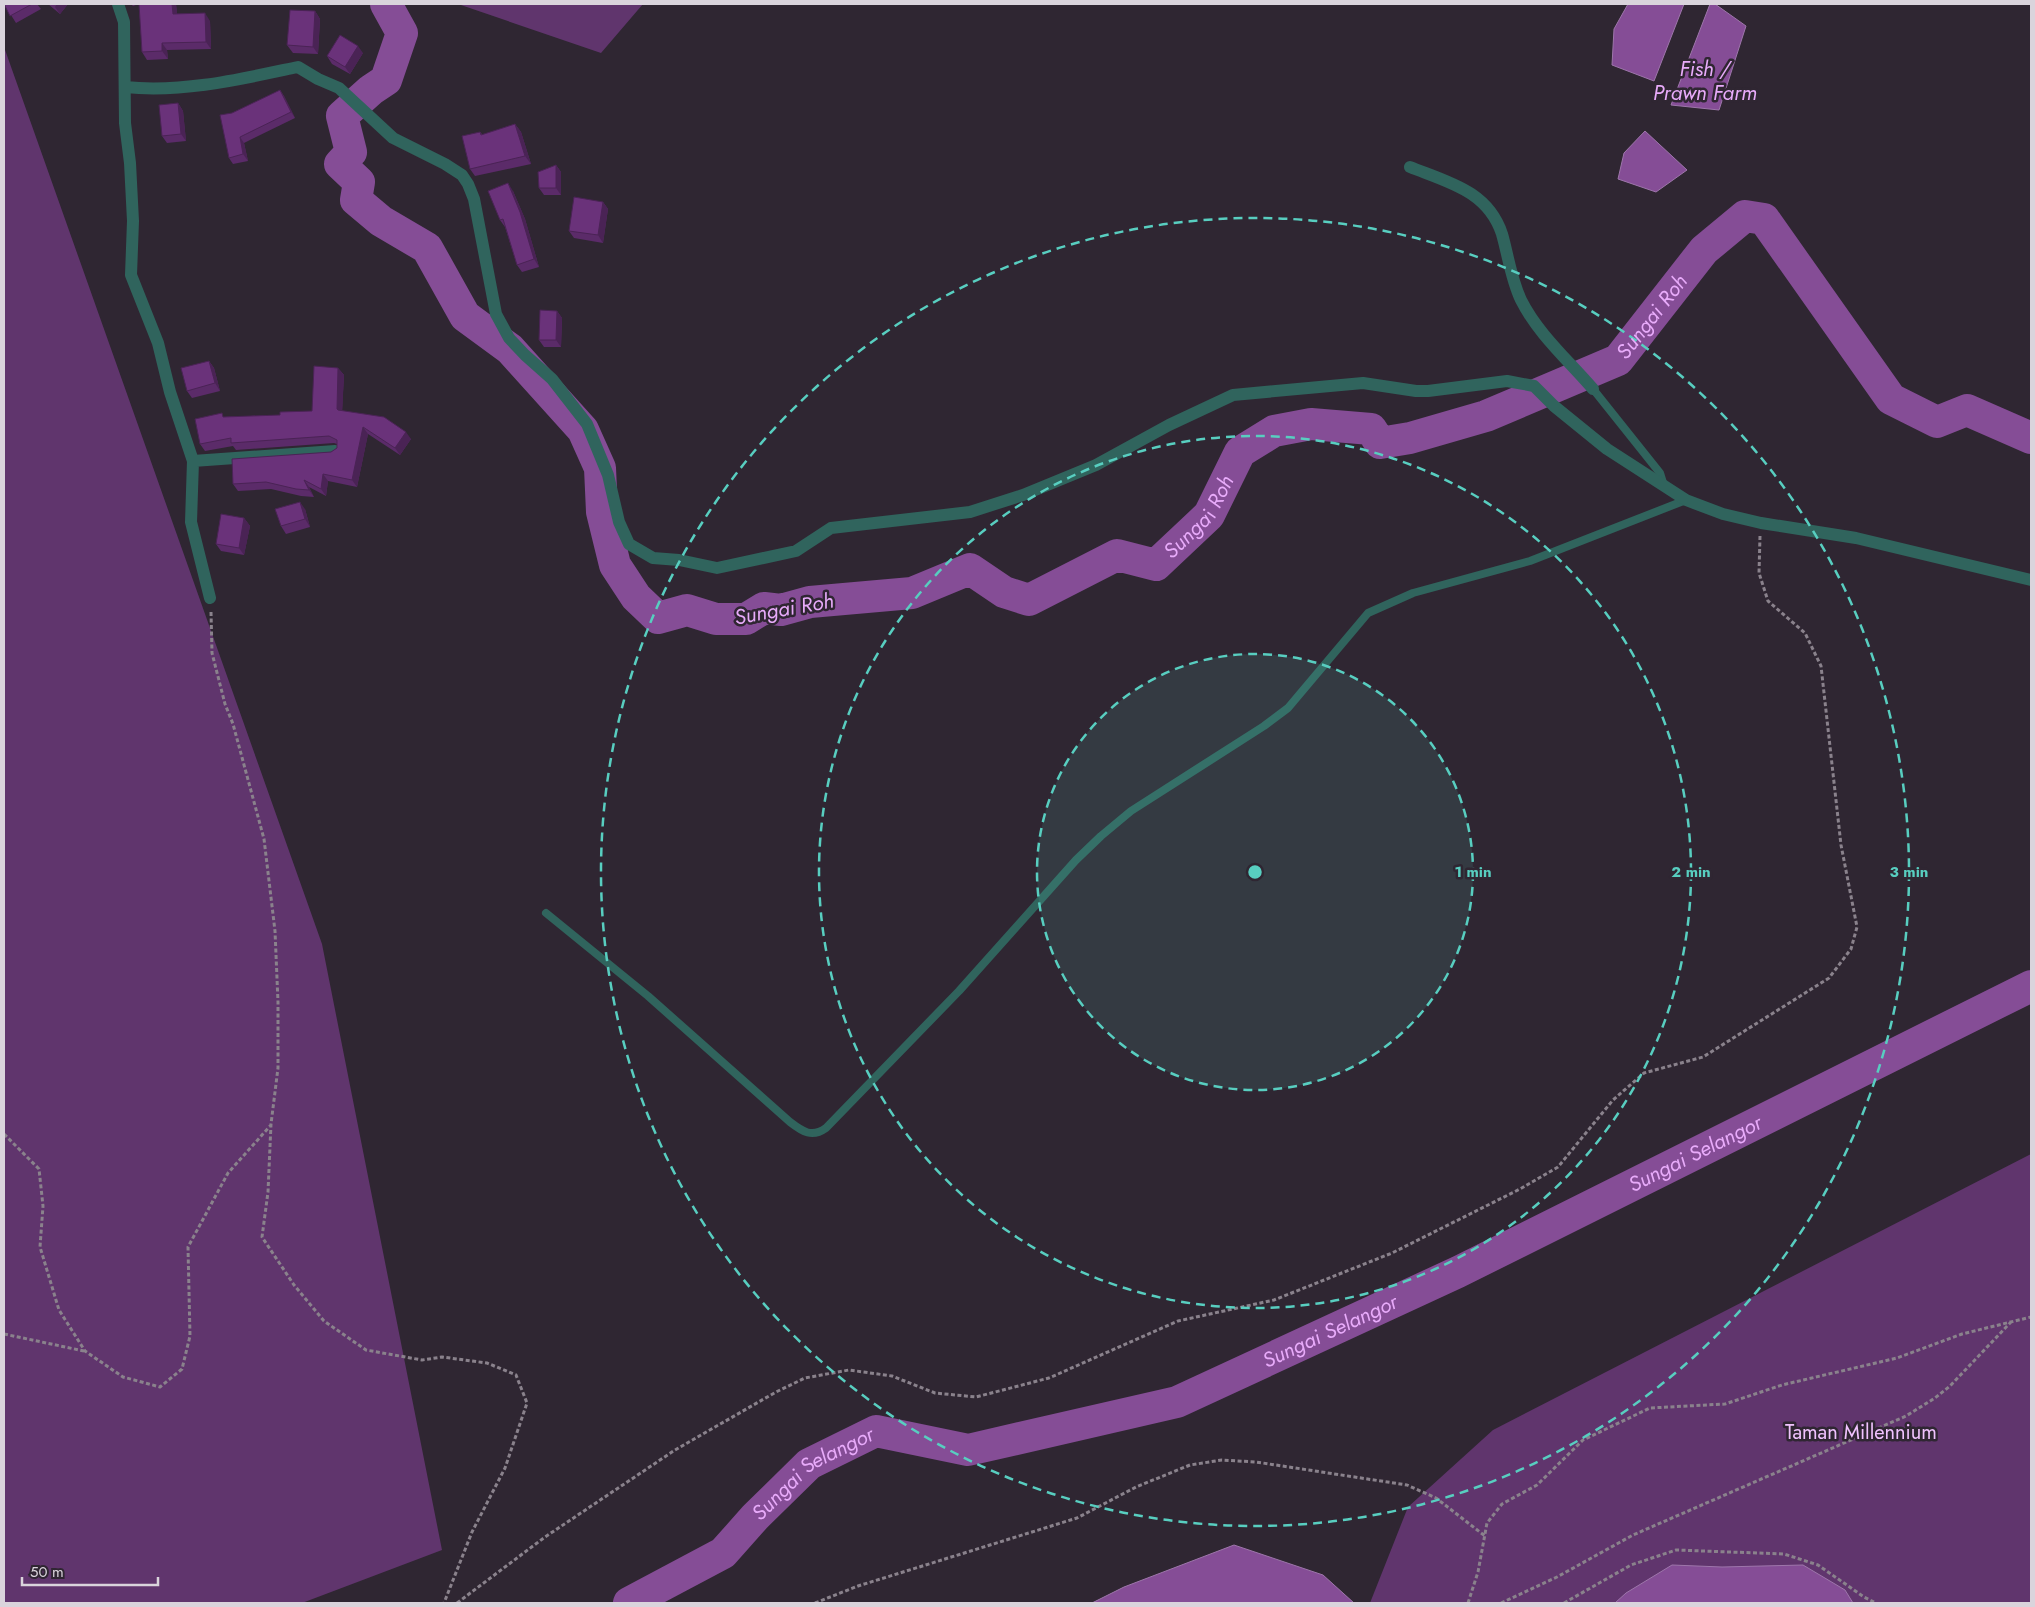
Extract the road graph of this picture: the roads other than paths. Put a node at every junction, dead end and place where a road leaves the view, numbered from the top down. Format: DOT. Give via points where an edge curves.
graph roads {
  1 [pos="118,4"];
  2 [pos="125,87"];
  3 [pos="1410,167"];
  4 [pos="1593,389"];
  5 [pos="335,451"];
  6 [pos="193,461"];
  7 [pos="1664,487"];
  8 [pos="1686,500"];
  9 [pos="2031,580"];
  10 [pos="210,598"];
  11 [pos="546,913"];
  1 -- 2 [label="street" via="124,22"];
  2 -- 6 [label="street" via="133,221 131,275 158,343"];
  2 -- 7 [label="street" via="152,90 197,87 298,67 339,88 393,138 462,175 474,199 496,314 509,338 552,379 587,424 608,475 619,522 629,544 653,558 717,568 796,551 832,528 970,512 1023,495 1096,465 1169,425 1233,396 1363,383 1416,391 1507,381 1534,386 1607,449"];
  3 -- 4 [label="street" via="1464,189 1490,209 1502,235 1521,299 1544,334"];
  4 -- 7 [label="lane" via="1660,473"];
  5 -- 6 [label="street"];
  6 -- 10 [label="street" via="191,522"];
  7 -- 8 [label="street"];
  8 -- 9 [label="street" via="1723,514 1761,523 1856,538"];
  8 -- 11 [label="lane" via="1530,561 1413,593 1368,613 1288,708 1131,810 1101,836 959,991 818,1133 803,1132 790,1122 648,996"];
}
